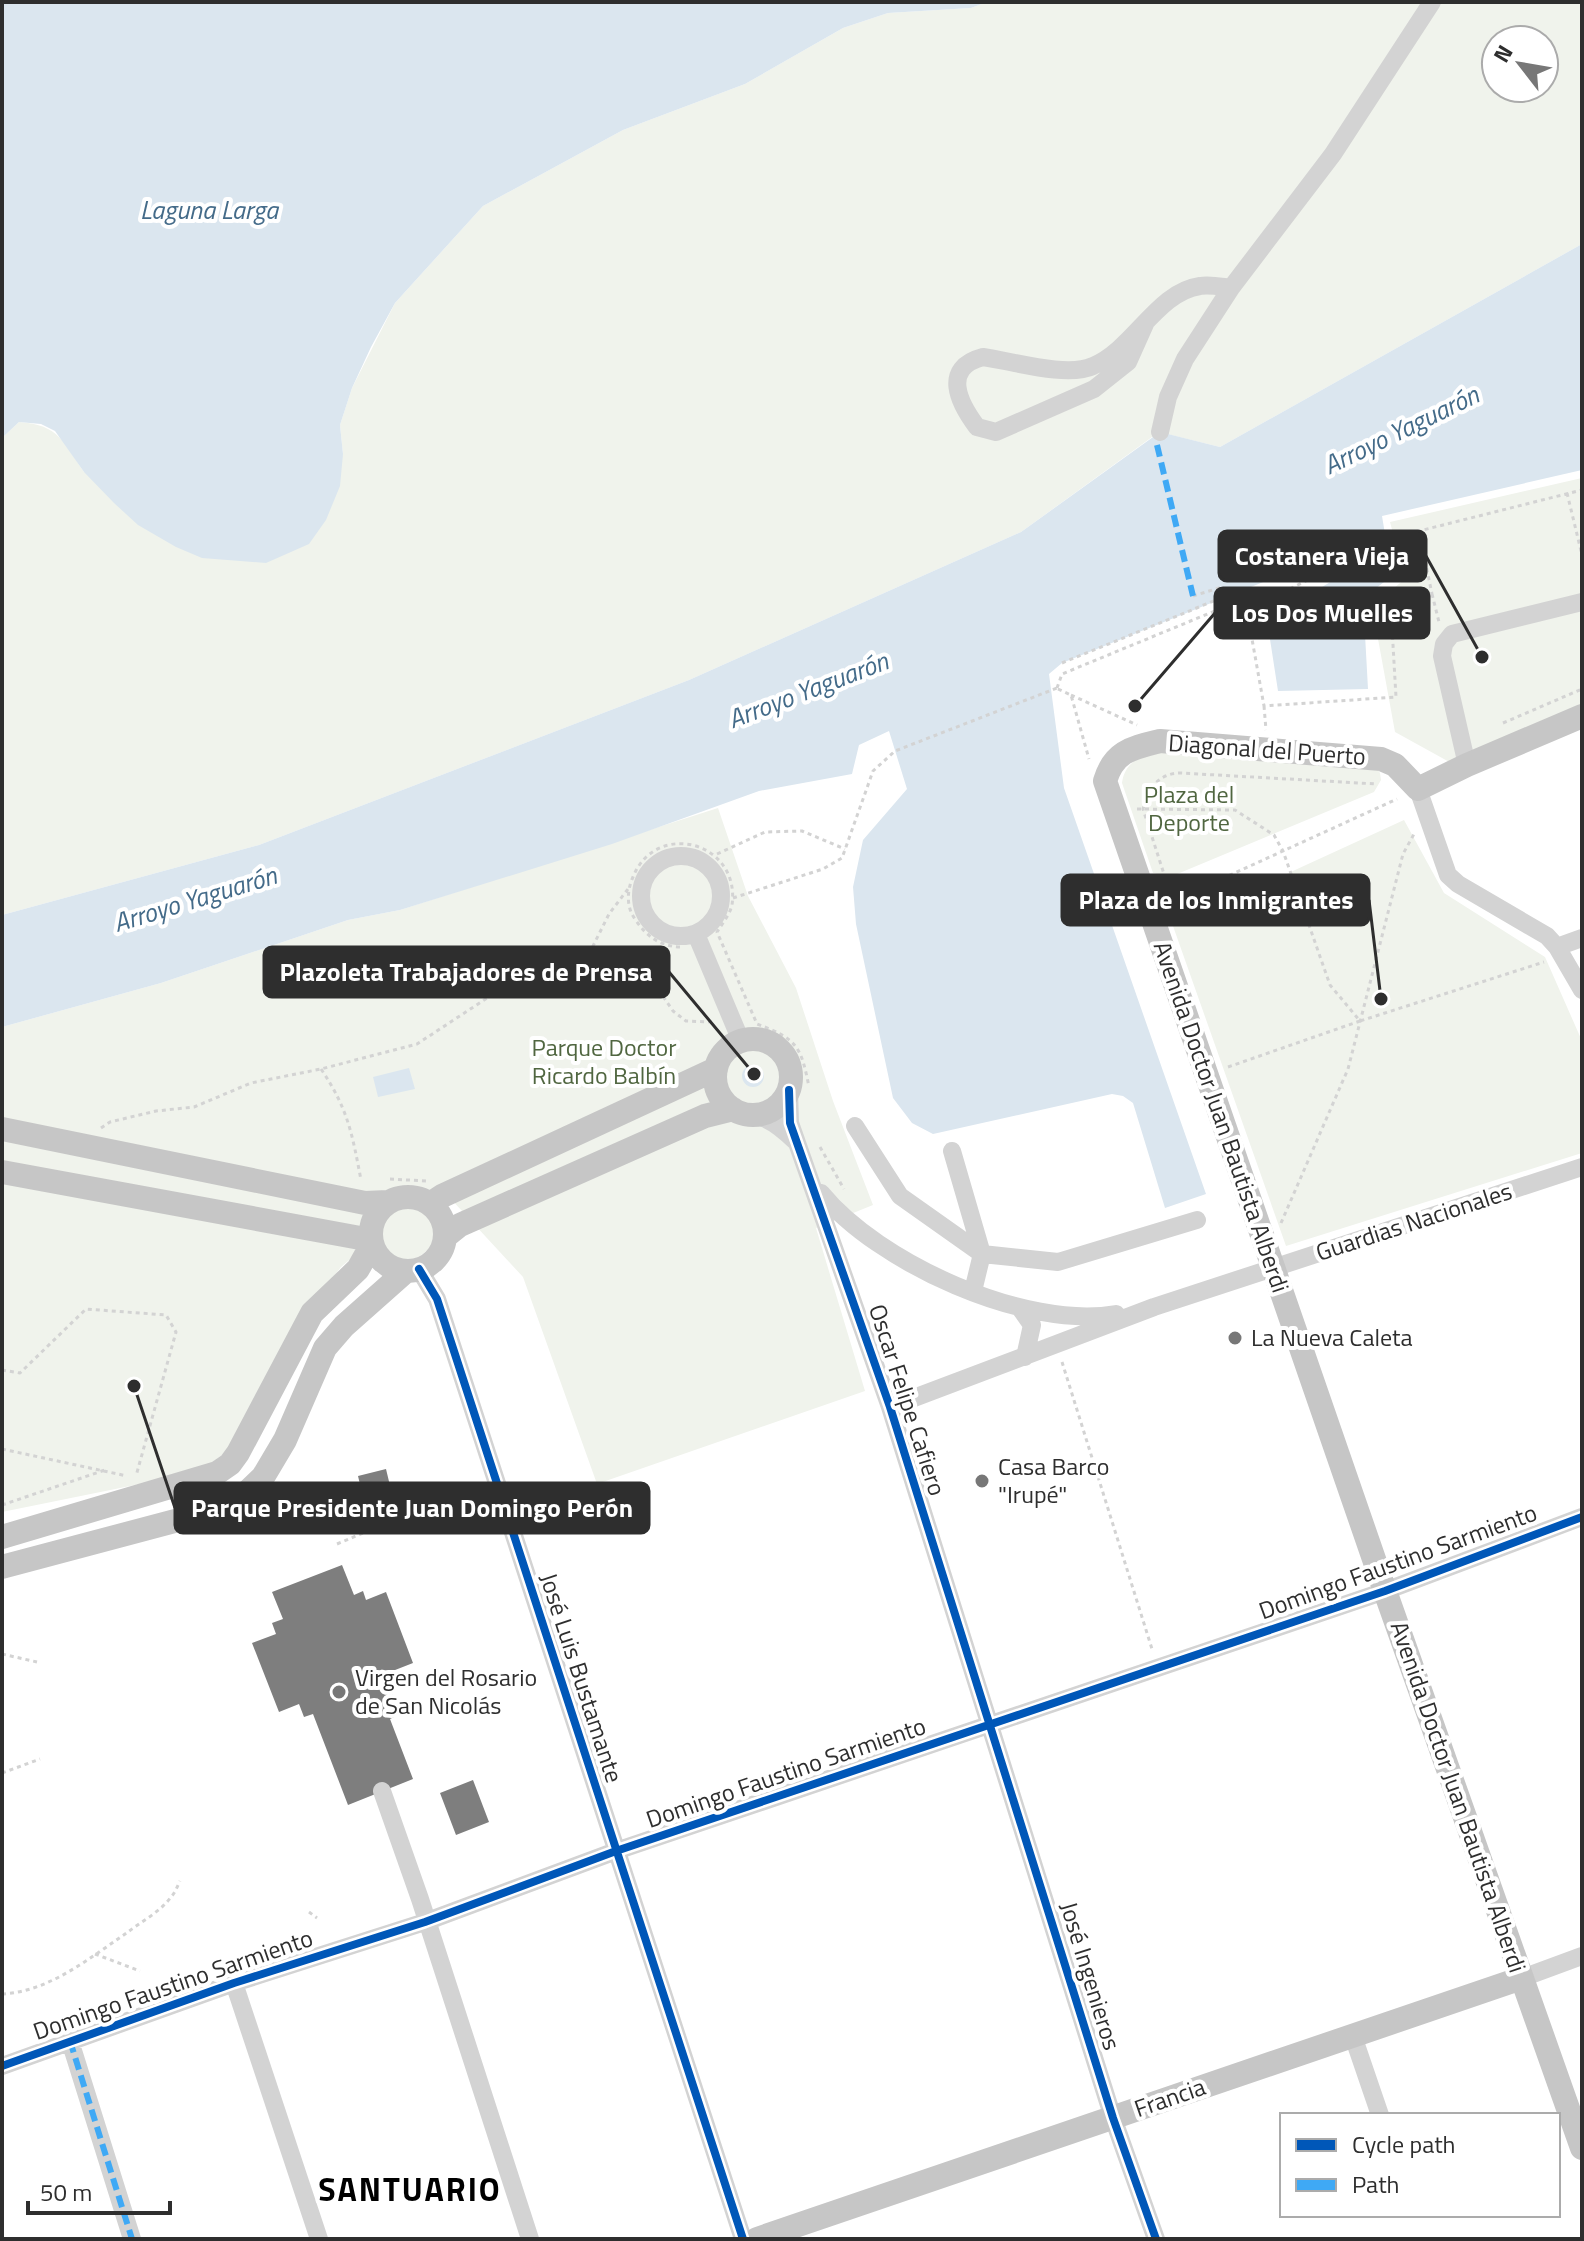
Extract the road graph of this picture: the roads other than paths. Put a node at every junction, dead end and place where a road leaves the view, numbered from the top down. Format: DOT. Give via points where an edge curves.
graph roads {
  1 [pos="1432,2"];
  2 [pos="1231,288"];
  3 [pos="1145,324"];
  4 [pos="1160,432"];
  5 [pos="1582,602"];
  6 [pos="1582,716"];
  7 [pos="1467,765"];
  8 [pos="1107,773"];
  9 [pos="1423,800"];
  10 [pos="1582,938"];
  11 [pos="693,940"];
  12 [pos="1560,951"];
  13 [pos="1582,990"];
  14 [pos="741,1041"];
  15 [pos="716,1069"];
  16 [pos="799,1089"];
  17 [pos="742,1112"];
  18 [pos="855,1126"];
  19 [pos="2,1129"];
  20 [pos="806,1141"];
  21 [pos="952,1151"];
  22 [pos="1582,1167"];
  23 [pos="2,1172"];
  24 [pos="813,1182"];
  25 [pos="385,1191"];
  26 [pos="429,1193"];
  27 [pos="1197,1220"];
  28 [pos="445,1237"];
  29 [pos="371,1242"];
  30 [pos="982,1254"];
  31 [pos="1271,1260"];
  32 [pos="413,1270"];
  33 [pos="973,1291"];
  34 [pos="1154,1307"];
  35 [pos="1020,1308"];
  36 [pos="1025,1357"];
  37 [pos="890,1407"];
  38 [pos="1582,1517"];
  39 [pos="2,1537"];
  40 [pos="2,1567"];
  41 [pos="1385,1591"];
  42 [pos="991,1724"];
  43 [pos="382,1791"];
  44 [pos="616,1851"];
  45 [pos="425,1922"];
  46 [pos="1582,1956"];
  47 [pos="1522,1978"];
  48 [pos="234,1983"];
  49 [pos="1353,2036"];
  50 [pos="70,2041"];
  51 [pos="2,2066"];
  52 [pos="1379,2113"];
  53 [pos="1113,2118"];
  54 [pos="1582,2148"];
  55 [pos="132,2239"];
  56 [pos="319,2239"];
  57 [pos="530,2239"];
  58 [pos="743,2239"];
  59 [pos="757,2239"];
  60 [pos="1156,2239"];
  1 -- 2 [label="street" via="1333,154"];
  2 -- 3 [label="street" via="1201,285 1177,293"];
  2 -- 4 [label="street" via="1185,359"];
  3 -- 3 [label="street" via="1122,348 1092,367 1071,371 983,357 970,360 960,371 957,395 977,427 996,432 1094,389 1128,362"];
  5 -- 7 [label="street" via="1452,634 1443,650"];
  6 -- 7 [label="main road"];
  7 -- 9 [label="main road"];
  8 -- 9 [label="main road, Diagonal del Puerto" via="1133,748 1160,741 1201,743 1381,759 1395,765"];
  8 -- 31 [label="main road, Avenida Doctor Juan Bautista Alberdi" via="1113,809"];
  9 -- 12 [label="street" via="1448,875 1547,936"];
  10 -- 12 [label="street"];
  11 -- 11 [label="street" via="716,918 722,893 712,870 691,856 678,855 653,866 645,878 641,905 656,929"];
  11 -- 14 [label="street"];
  12 -- 13 [label="street"];
  14 -- 15 [label="main road" via="725,1051"];
  14 -- 16 [label="main road" via="765,1041 784,1055"];
  15 -- 17 [label="main road" via="718,1092"];
  15 -- 26 [label="main road" via="442,1196"];
  16 -- 17 [label="main road" via="760,1114"];
  16 -- 20 [label="street, Oscar Felipe Cafiero" via="790,1123"];
  17 -- 20 [label="street"];
  17 -- 28 [label="main road" via="705,1116 460,1225"];
  18 -- 30 [label="street" via="900,1196"];
  19 -- 25 [label="main road" via="365,1203"];
  20 -- 24 [label="street, Oscar Felipe Cafiero"];
  21 -- 30 [label="street"];
  22 -- 31 [label="street, Guardias Nacionales"];
  23 -- 29 [label="main road"];
  24 -- 33 [label="street, Guardias Nacionales" via="850,1224 898,1257"];
  24 -- 37 [label="street, Oscar Felipe Cafiero"];
  25 -- 26 [label="main road"];
  25 -- 29 [label="main road"];
  26 -- 28 [label="main road"];
  27 -- 30 [label="street" via="1058,1262"];
  28 -- 32 [label="main road" via="437,1257"];
  29 -- 32 [label="main road" via="388,1266"];
  29 -- 39 [label="main road" via="358,1269 312,1313 230,1464 217,1473"];
  30 -- 33 [label="street"];
  31 -- 34 [label="street, Guardias Nacionales"];
  31 -- 41 [label="main road, Avenida Doctor Juan Bautista Alberdi"];
  32 -- 40 [label="main road" via="325,1348 285,1440 263,1477 239,1500"];
  32 -- 44 [label="street, José Luis Bustamante" via="437,1299"];
  33 -- 35 [label="street, Guardias Nacionales"];
  34 -- 35 [label="street, Guardias Nacionales" via="1072,1318"];
  34 -- 36 [label="street, Guardias Nacionales"];
  35 -- 36 [label="street" via="1032,1325"];
  36 -- 37 [label="street, Guardias Nacionales"];
  37 -- 42 [label="street, Oscar Felipe Cafiero"];
  38 -- 41 [label="street, Domingo Faustino Sarmiento"];
  41 -- 42 [label="street, Domingo Faustino Sarmiento"];
  41 -- 47 [label="main road, Avenida Doctor Juan Bautista Alberdi"];
  42 -- 44 [label="street, Domingo Faustino Sarmiento"];
  42 -- 53 [label="street, José Ingenieros"];
  43 -- 45 [label="street"];
  44 -- 45 [label="street, Domingo Faustino Sarmiento"];
  44 -- 58 [label="street, José Luis Bustamante"];
  45 -- 48 [label="street, Domingo Faustino Sarmiento"];
  45 -- 57 [label="street"];
  46 -- 47 [label="street, Francia"];
  47 -- 49 [label="main road, Francia"];
  47 -- 54 [label="main road, Avenida Doctor Juan Bautista Alberdi"];
  48 -- 50 [label="street, Domingo Faustino Sarmiento"];
  48 -- 56 [label="street"];
  49 -- 52 [label="street"];
  49 -- 53 [label="main road, Francia"];
  50 -- 51 [label="street, Domingo Faustino Sarmiento"];
  50 -- 55 [label="street"];
  53 -- 59 [label="main road, Francia"];
  53 -- 60 [label="street, José Ingenieros"];
}
